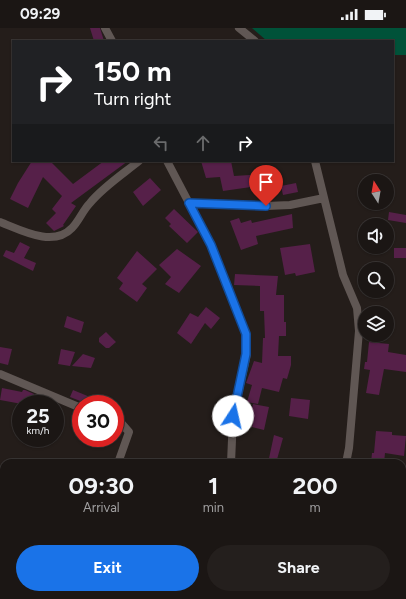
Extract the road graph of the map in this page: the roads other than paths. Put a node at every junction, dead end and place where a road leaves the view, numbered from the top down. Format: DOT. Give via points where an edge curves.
graph roads {
  1 [pos="105,28"];
  2 [pos="239,28"];
  3 [pos="111,40"];
  4 [pos="254,40"];
  5 [pos="138,162"];
  6 [pos="168,162"];
  7 [pos="315,162"];
  8 [pos="324,198"];
  9 [pos="189,203"];
  10 [pos="0,222"];
  11 [pos="0,374"];
  12 [pos="72,404"];
  13 [pos="124,426"];
  14 [pos="124,446"];
  15 [pos="124,447"];
  16 [pos="119,459"];
  17 [pos="231,459"];
  18 [pos="347,459"];
  1 -- 3 [label="street"];
  2 -- 4 [label="street"];
  5 -- 10 [label="street" via="90,203 64,235 40,236"];
  6 -- 9 [label="street"];
  7 -- 8 [label="street"];
  8 -- 9 [label="street" via="290,205 266,206"];
  8 -- 18 [label="street" via="343,275 357,308 358,318 359,331"];
  9 -- 17 [label="street" via="211,245 248,343 233,416"];
  11 -- 12 [label="street"];
  13 -- 14 [label="street" via="129,432"];
  15 -- 16 [label="street"];
}
